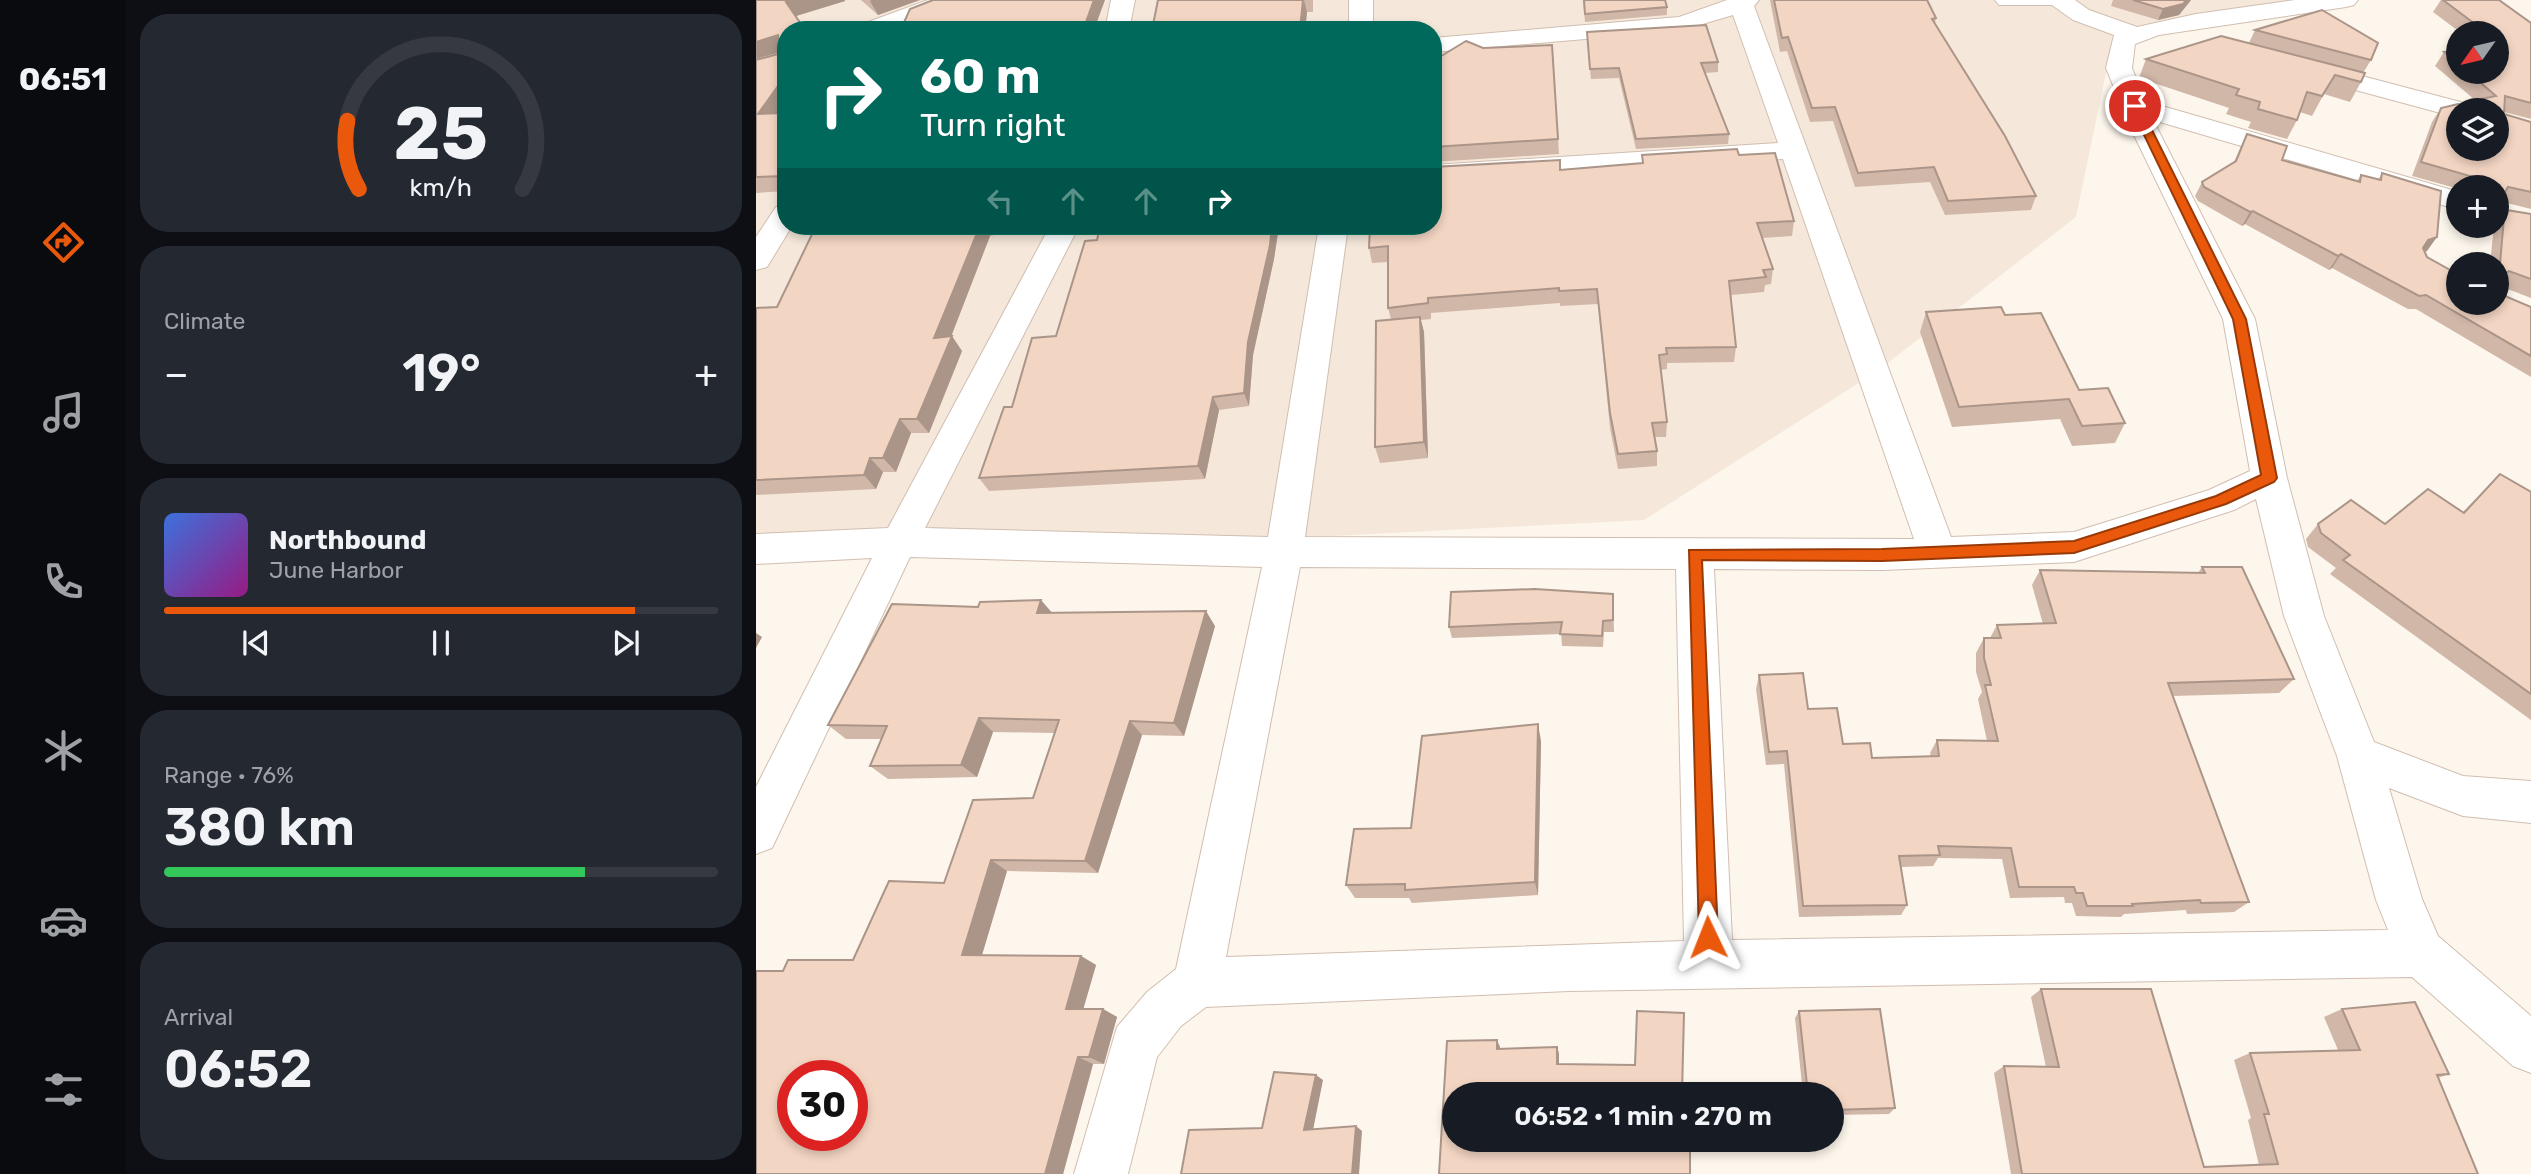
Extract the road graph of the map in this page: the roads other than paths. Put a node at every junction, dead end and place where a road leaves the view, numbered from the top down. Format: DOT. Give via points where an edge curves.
graph roads {
  1 [pos="950,0"];
  2 [pos="1123,0"];
  3 [pos="1362,0"];
  4 [pos="2007,0"];
  5 [pos="2046,0"];
  6 [pos="2060,0"];
  7 [pos="2215,0"];
  8 [pos="2346,0"];
  9 [pos="1743,1"];
  10 [pos="903,21"];
  11 [pos="1119,21"];
  12 [pos="1361,21"];
  13 [pos="2144,32"];
  14 [pos="2201,32"];
  15 [pos="1442,44"];
  16 [pos="2286,64"];
  17 [pos="2135,106"];
  18 [pos="2446,107"];
  19 [pos="1794,150"];
  20 [pos="1442,172"];
  21 [pos="2446,197"];
  22 [pos="777,227"];
  23 [pos="1060,235"];
  24 [pos="1333,235"];
  25 [pos="756,260"];
  26 [pos="2269,478"];
  27 [pos="899,542"];
  28 [pos="756,549"];
  29 [pos="1284,552"];
  30 [pos="1938,553"];
  31 [pos="1694,554"];
  32 [pos="2358,756"];
  33 [pos="2531,802"];
  34 [pos="756,833"];
  35 [pos="2421,953"];
  36 [pos="1709,964"];
  37 [pos="1197,983"];
  38 [pos="2531,1048"];
  39 [pos="1101,1174"];
  1 -- 10 [label="street"];
  2 -- 11 [label="street"];
  3 -- 12 [label="street"];
  4 -- 5 [label="street"];
  6 -- 13 [label="street" via="2081,15"];
  7 -- 14 [label="street"];
  8 -- 14 [label="street"];
  9 -- 15 [label="street" via="1679,24"];
  9 -- 19 [label="street"];
  13 -- 14 [label="street"];
  13 -- 17 [label="street" via="2123,40 2119,68"];
  16 -- 18 [label="street"];
  17 -- 21 [label="street"];
  17 -- 26 [label="street" via="2239,319"];
  19 -- 20 [label="street"];
  19 -- 30 [label="street"];
  22 -- 25 [label="street"];
  23 -- 27 [label="street"];
  24 -- 29 [label="street"];
  26 -- 30 [label="street" via="2221,500 2074,547"];
  26 -- 32 [label="street" via="2304,616"];
  27 -- 28 [label="street"];
  27 -- 29 [label="street"];
  27 -- 34 [label="street"];
  29 -- 31 [label="street"];
  29 -- 37 [label="street"];
  30 -- 31 [label="street"];
  31 -- 36 [label="street"];
  32 -- 33 [label="street" via="2463,796"];
  32 -- 35 [label="street" via="2399,900"];
  35 -- 36 [label="street"];
  35 -- 38 [label="street"];
  36 -- 37 [label="street"];
  37 -- 39 [label="street" via="1164,1009 1135,1045"];
}
